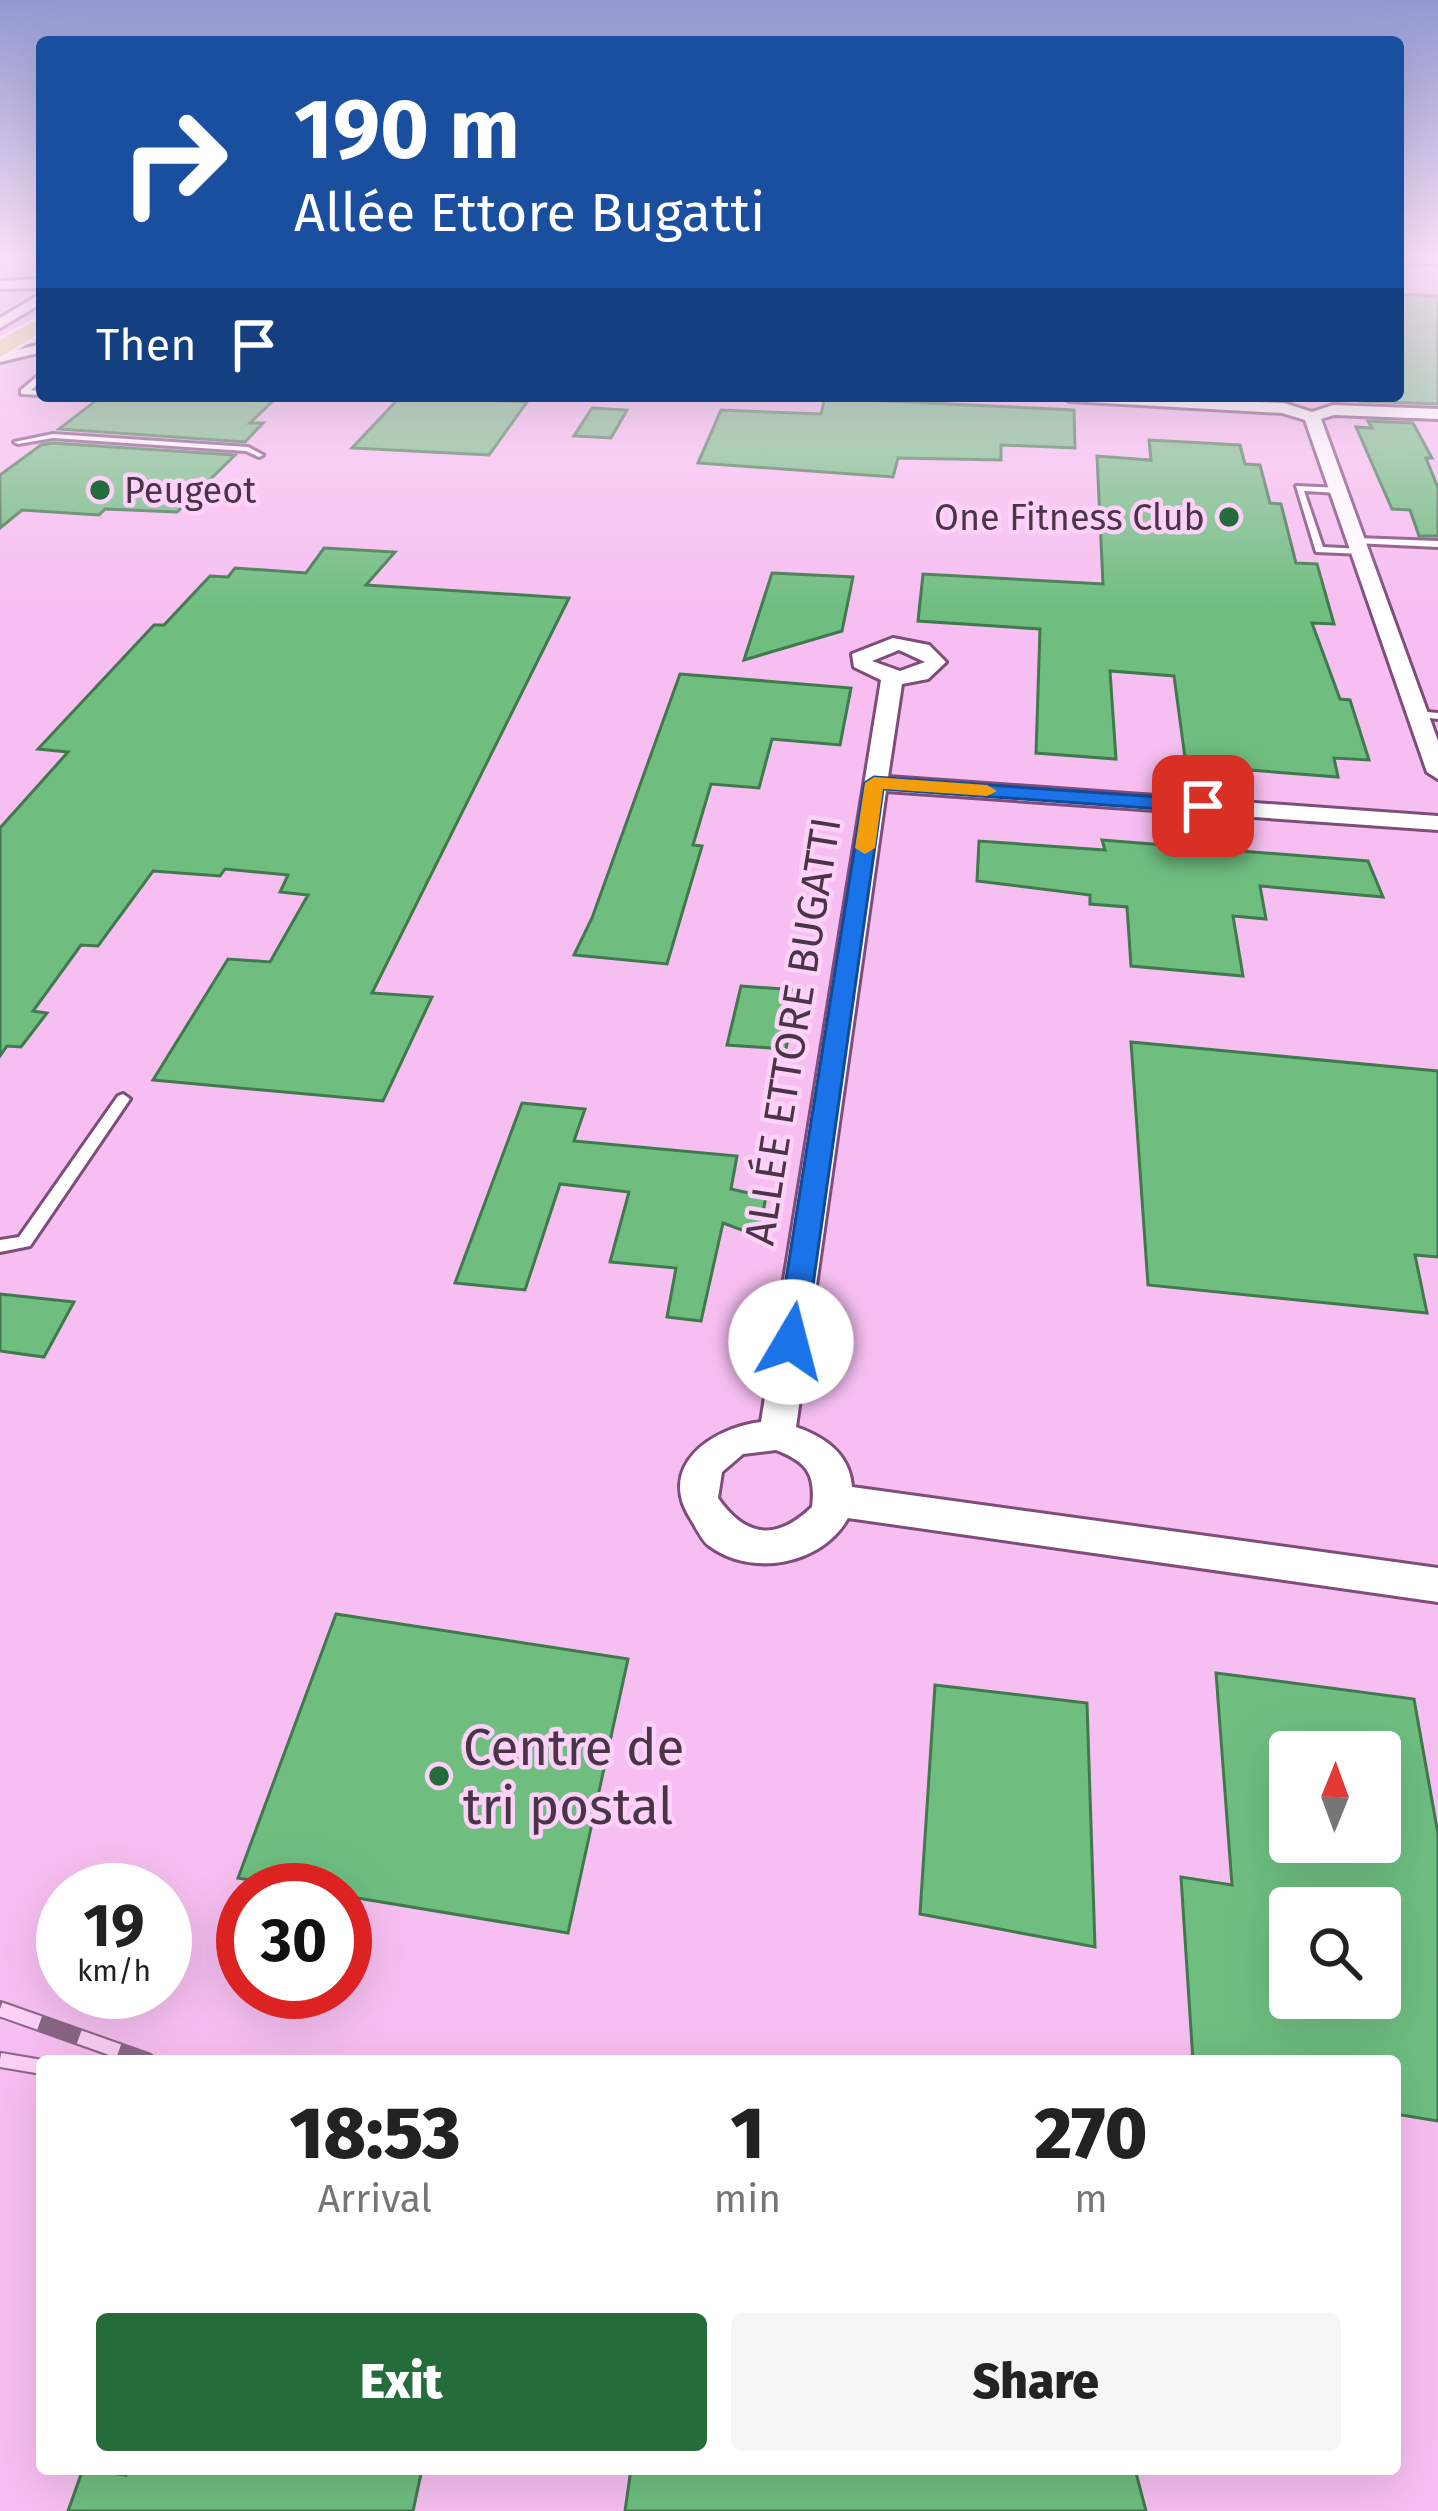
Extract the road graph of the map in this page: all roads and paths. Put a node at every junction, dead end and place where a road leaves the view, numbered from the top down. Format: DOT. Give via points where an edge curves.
graph roads {
  1 [pos="1176,402"];
  2 [pos="1308,404"];
  3 [pos="1438,414"];
  4 [pos="18,442"];
  5 [pos="259,455"];
  6 [pos="1339,490"];
  7 [pos="1438,544"];
  8 [pos="1359,546"];
  9 [pos="892,677"];
  10 [pos="1428,715"];
  11 [pos="1438,772"];
  12 [pos="874,783"];
  13 [pos="1438,823"];
  14 [pos="123,1099"];
  15 [pos="0,1246"];
  16 [pos="777,1435"];
  17 [pos="832,1500"];
  18 [pos="1438,1585"];
  1 -- 2 [label="street"];
  2 -- 3 [label="street"];
  2 -- 6 [label="street"];
  4 -- 5 [label="lane" via="53,436"];
  6 -- 8 [label="street"];
  6 -- 8 [label="lane" via="1299,488 1319,550"];
  7 -- 8 [label="lane"];
  8 -- 10 [label="street"];
  9 -- 12 [label="street, ALLÉE ETTORE BUGATTI"];
  10 -- 11 [label="street"];
  12 -- 13 [label="street, ALLÉE ETTORE BUGATTI"];
  12 -- 16 [label="street, ALLÉE ETTORE BUGATTI"];
  14 -- 15 [label="lane" via="24,1242"];
  16 -- 17 [label="street" via="814,1449 834,1479"];
  16 -- 17 [label="street" via="734,1440 704,1465 699,1501 721,1533 761,1548 803,1541 831,1514"];
  17 -- 18 [label="street"];
}
